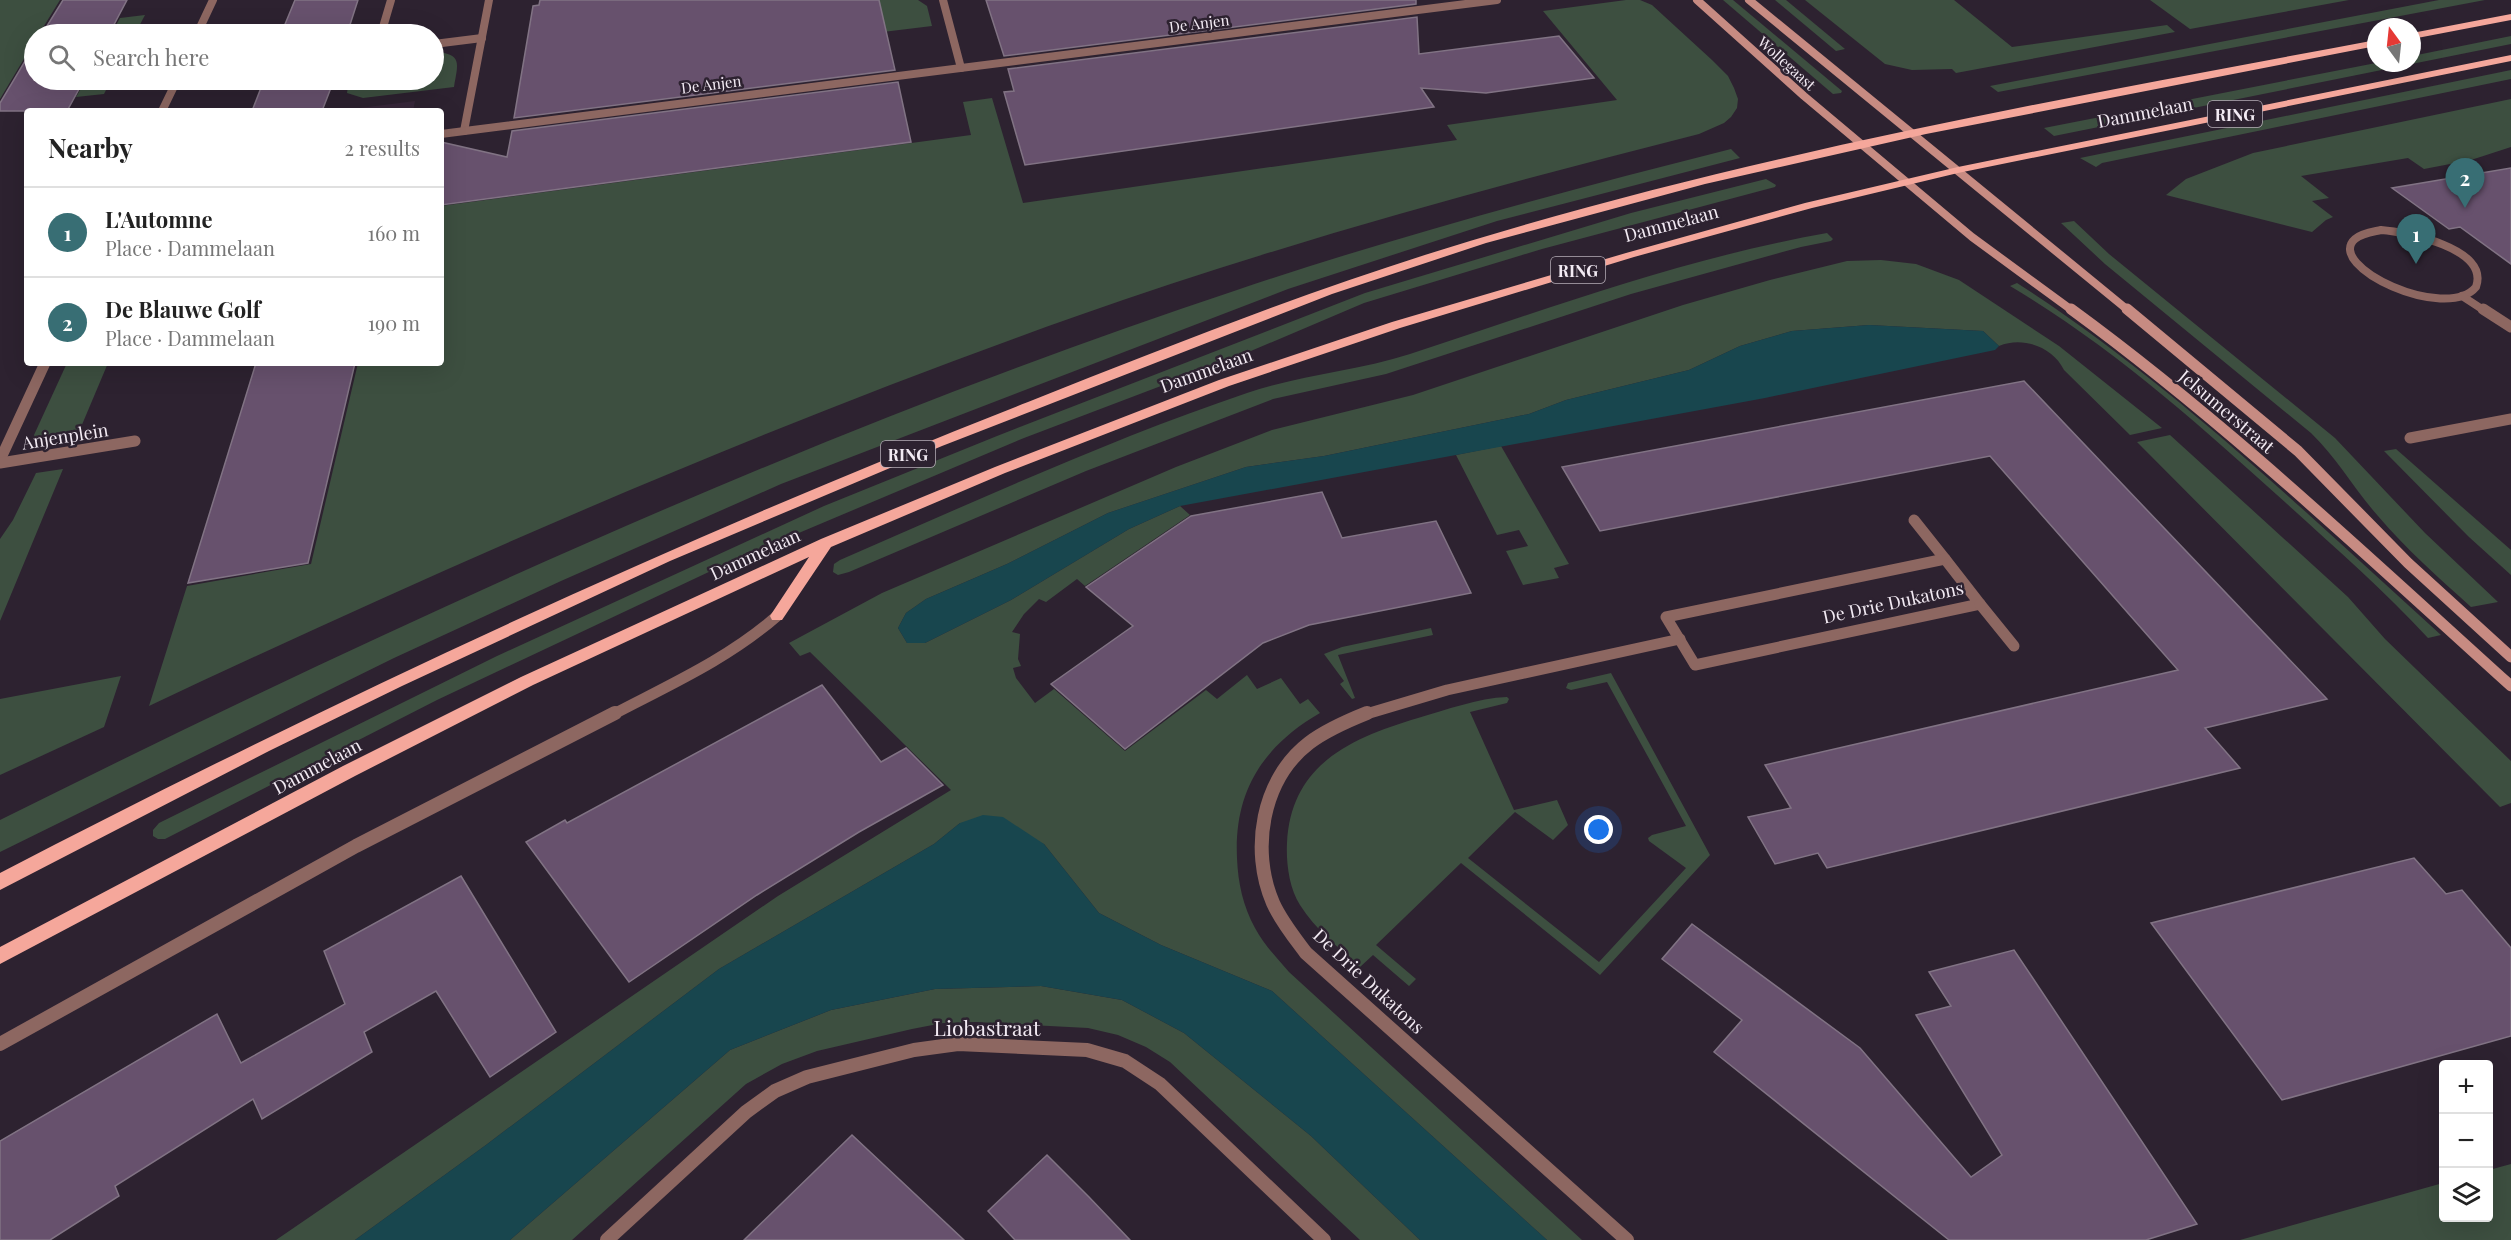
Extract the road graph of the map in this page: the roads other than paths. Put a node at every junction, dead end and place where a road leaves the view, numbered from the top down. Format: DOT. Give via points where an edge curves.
graph roads {
  1 [pos="213,0"];
  2 [pos="391,0"];
  3 [pos="489,0"];
  4 [pos="943,0"];
  5 [pos="1397,0"];
  6 [pos="1497,0"];
  7 [pos="1697,0"];
  8 [pos="1749,0"];
  9 [pos="1406,12"];
  10 [pos="2511,17"];
  11 [pos="202,24"];
  12 [pos="384,24"];
  13 [pos="2421,34"];
  14 [pos="482,38"];
  15 [pos="444,43"];
  16 [pos="2367,45"];
  17 [pos="2511,58"];
  18 [pos="961,68"];
  19 [pos="172,90"];
  20 [pos="163,108"];
  21 [pos="464,131"];
  22 [pos="1912,133"];
  23 [pos="444,134"];
  24 [pos="1861,144"];
  25 [pos="1958,170"];
  26 [pos="1906,182"];
  27 [pos="2462,296"];
  28 [pos="2511,327"];
  29 [pos="44,366"];
  30 [pos="2511,419"];
  31 [pos="2410,438"];
  32 [pos="135,441"];
  33 [pos="0,461"];
  34 [pos="1914,520"];
  35 [pos="826,543"];
  36 [pos="1945,559"];
  37 [pos="1980,604"];
  38 [pos="777,616"];
  39 [pos="1680,639"];
  40 [pos="2014,646"];
  41 [pos="2511,657"];
  42 [pos="2511,686"];
  43 [pos="0,882"];
  44 [pos="0,957"];
  45 [pos="0,1044"];
  46 [pos="607,1240"];
  47 [pos="1324,1240"];
  48 [pos="1627,1240"];
  1 -- 11 [label="street"];
  2 -- 12 [label="street"];
  3 -- 14 [label="street"];
  4 -- 18 [label="street"];
  5 -- 9 [label="street"];
  6 -- 9 [label="street, De Anjen"];
  7 -- 24 [label="main road, Wollegaast"];
  8 -- 22 [label="main road, Wollegaast"];
  9 -- 18 [label="street, De Anjen"];
  10 -- 13 [label="main road"];
  14 -- 15 [label="street"];
  14 -- 21 [label="street"];
  16 -- 22 [label="main road, Dammelaan / RING"];
  17 -- 25 [label="main road, Dammelaan / RING"];
  18 -- 21 [label="street, De Anjen"];
  19 -- 20 [label="street"];
  21 -- 23 [label="street, De Anjen"];
  22 -- 24 [label="main road, Dammelaan / RING"];
  22 -- 25 [label="main road, Wollegaast"];
  24 -- 26 [label="main road, Wollegaast"];
  24 -- 43 [label="main road, Dammelaan / RING" via="1764,165 1482,240 1317,294 1010,413 847,478 533,616 393,682"];
  25 -- 26 [label="main road, Dammelaan / RING"];
  25 -- 41 [label="main road, Jelsumerstraat" via="2298,451 2408,562"];
  26 -- 35 [label="main road, Dammelaan / RING" via="1630,255 1396,325 1224,383"];
  26 -- 42 [label="main road, Jelsumerstraat" via="2200,411"];
  27 -- 27 [label="street" via="2474,291 2479,282 2477,272 2439,242 2381,230 2360,234 2350,245 2350,255 2356,264 2391,286 2429,297"];
  27 -- 28 [label="street"];
  29 -- 33 [label="street"];
  30 -- 31 [label="street"];
  32 -- 33 [label="street, Anjenplein"];
  34 -- 36 [label="street"];
  35 -- 38 [label="main road"];
  35 -- 44 [label="main road, Dammelaan / RING" via="517,686"];
  36 -- 37 [label="street, De Drie Dukatons"];
  36 -- 39 [label="street, De Drie Dukatons" via="1666,617"];
  37 -- 39 [label="street, De Drie Dukatons" via="1695,664"];
  37 -- 40 [label="street"];
  38 -- 45 [label="street" via="716,661 356,846"];
  39 -- 48 [label="street, De Drie Dukatons" via="1442,691 1348,721 1310,743 1289,764 1270,797 1262,829 1262,864 1270,898 1282,923 1306,953"];
  46 -- 47 [label="street, Liobastraat" via="746,1112 775,1091 807,1077 914,1050 958,1044 1087,1050 1125,1061 1160,1084"];
}
